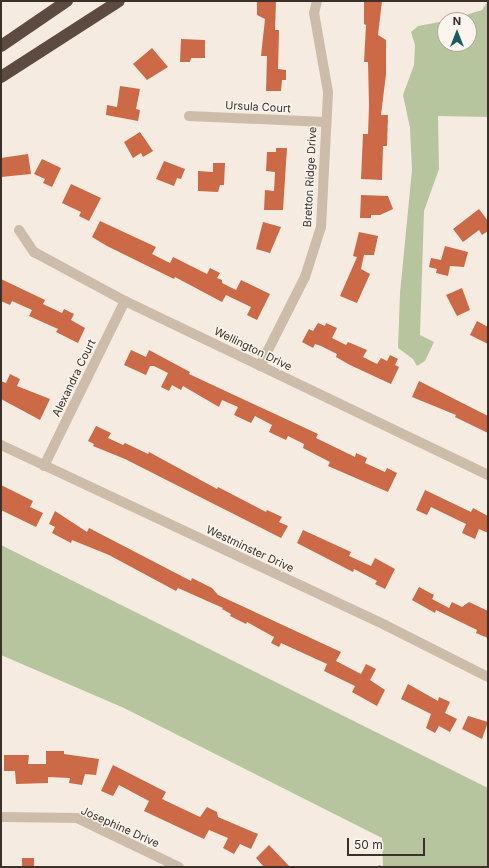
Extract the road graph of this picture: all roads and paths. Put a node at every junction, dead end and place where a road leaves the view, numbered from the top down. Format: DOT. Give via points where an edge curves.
graph roads {
  1 [pos="67,1"];
  2 [pos="120,1"];
  3 [pos="317,1"];
  4 [pos="1,46"];
  5 [pos="1,76"];
  6 [pos="189,116"];
  7 [pos="325,122"];
  8 [pos="19,230"];
  9 [pos="125,301"];
  10 [pos="260,366"];
  11 [pos="1,445"];
  12 [pos="44,466"];
  13 [pos="488,475"];
  14 [pos="488,677"];
  15 [pos="1,817"];
  16 [pos="178,867"];
  1 -- 4 [label="highway"];
  2 -- 5 [label="highway"];
  3 -- 7 [label="street, Bretton Ridge Drive" via="314,13 328,92"];
  6 -- 7 [label="street, Ursula Court"];
  7 -- 10 [label="street, Bretton Ridge Drive" via="321,227 305,277"];
  8 -- 9 [label="street, Wellington Drive" via="34,252"];
  9 -- 10 [label="street, Wellington Drive"];
  9 -- 12 [label="street, Alexandra Court"];
  10 -- 13 [label="street, Wellington Drive"];
  11 -- 12 [label="street, Westminster Drive"];
  12 -- 14 [label="street, Westminster Drive" via="385,625"];
  15 -- 16 [label="street, Josephine Drive" via="77,818"];
}
